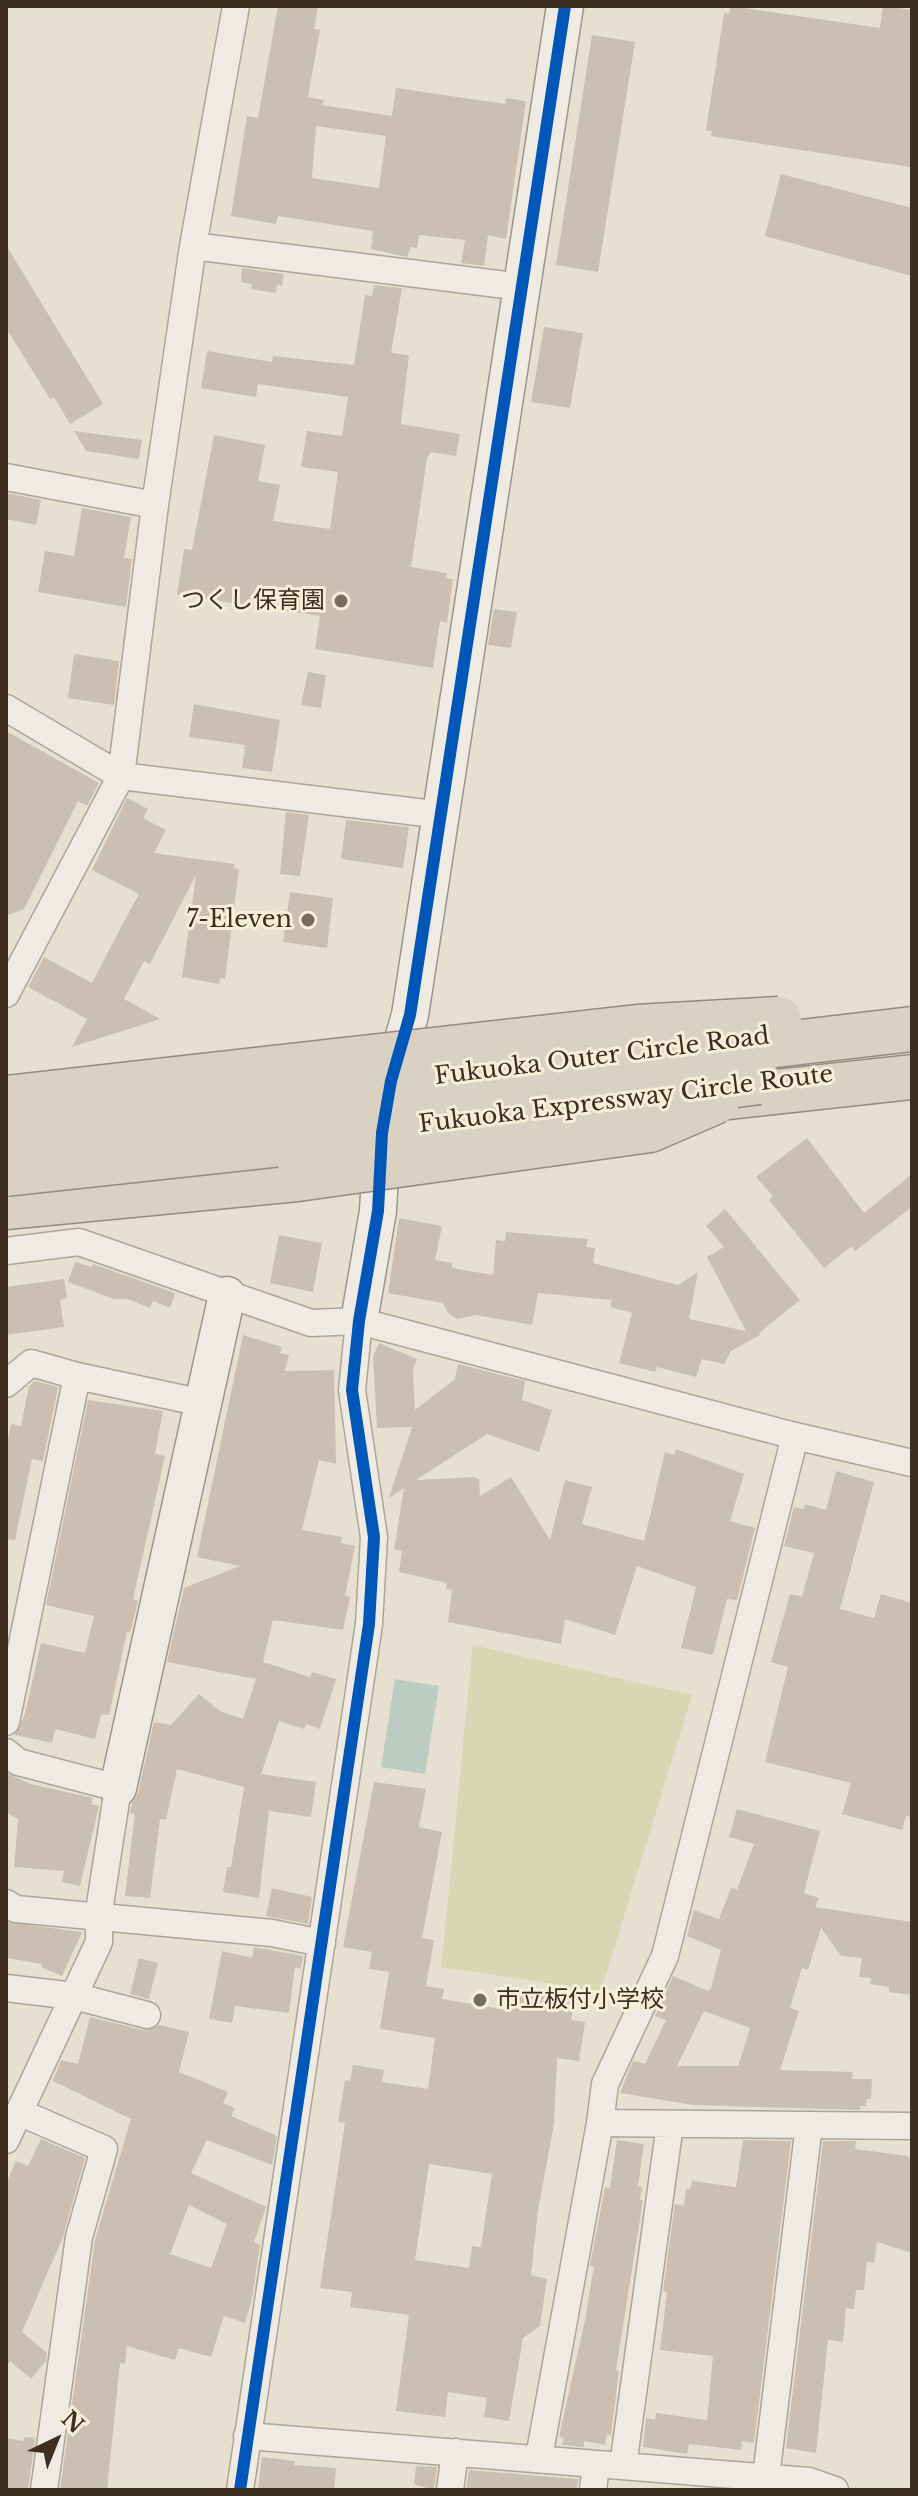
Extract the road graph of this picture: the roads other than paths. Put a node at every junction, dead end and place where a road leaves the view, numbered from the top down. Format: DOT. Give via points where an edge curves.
graph roads {
  1 [pos="236,6"];
  2 [pos="565,6"];
  3 [pos="193,246"];
  4 [pos="522,287"];
  5 [pos="6,477"];
  6 [pos="155,505"];
  7 [pos="6,708"];
  8 [pos="121,776"];
  9 [pos="442,815"];
  10 [pos="6,994"];
  11 [pos="912,1024"];
  12 [pos="912,1065"];
  13 [pos="912,1077"];
  14 [pos="391,1081"];
  15 [pos="759,1082"];
  16 [pos="6,1098"];
  17 [pos="6,1127"];
  18 [pos="382,1133"];
  19 [pos="6,1135"];
  20 [pos="6,1176"];
  21 [pos="6,1207"];
  22 [pos="6,1251"];
  23 [pos="227,1295"];
  24 [pos="359,1321"];
  25 [pos="77,1376"];
  26 [pos="6,1384"];
  27 [pos="203,1403"];
  28 [pos="795,1436"];
  29 [pos="912,1463"];
  30 [pos="6,1722"];
  31 [pos="6,1752"];
  32 [pos="118,1788"];
  33 [pos="6,1903"];
  34 [pos="99,1918"];
  35 [pos="322,1943"];
  36 [pos="6,1988"];
  37 [pos="74,1996"];
  38 [pos="147,2015"];
  39 [pos="19,2112"];
  40 [pos="600,2123"];
  41 [pos="670,2124"];
  42 [pos="809,2125"];
  43 [pos="912,2126"];
  44 [pos="6,2140"];
  45 [pos="247,2436"];
  46 [pos="455,2452"];
  47 [pos="539,2457"];
  48 [pos="596,2464"];
  49 [pos="623,2466"];
  50 [pos="766,2477"];
  51 [pos="733,2482"];
  52 [pos="809,2486"];
  53 [pos="44,2490"];
  54 [pos="240,2490"];
  55 [pos="450,2490"];
  56 [pos="593,2490"];
  57 [pos="835,2490"];
  1 -- 3 [label="street"];
  2 -- 4 [label="street"];
  3 -- 4 [label="street"];
  3 -- 6 [label="street"];
  4 -- 9 [label="street"];
  5 -- 6 [label="street"];
  6 -- 8 [label="street"];
  7 -- 8 [label="street"];
  8 -- 9 [label="street"];
  8 -- 10 [label="street"];
  9 -- 14 [label="street" via="410,1015"];
  11 -- 14 [label="highway, Fukuoka Outer Circle Road"];
  11 -- 16 [label="highway, bridge" via="748,1018 637,1027"];
  11 -- 19 [label="highway, Fukuoka Expressway Circle Route, bridge"];
  12 -- 15 [label="highway, Fukuoka Expressway Circle Route"];
  13 -- 18 [label="highway, Fukuoka Outer Circle Road"];
  14 -- 17 [label="highway, Fukuoka Outer Circle Road"];
  14 -- 18 [label="street"];
  15 -- 20 [label="highway, Fukuoka Expressway Circle Route, bridge"];
  15 -- 21 [label="highway, bridge" via="650,1130 297,1179"];
  18 -- 20 [label="highway, Fukuoka Outer Circle Road"];
  18 -- 24 [label="street" via="378,1211"];
  22 -- 23 [label="street" via="79,1242"];
  23 -- 24 [label="street" via="311,1323"];
  23 -- 27 [label="street"];
  24 -- 28 [label="street"];
  24 -- 35 [label="street" via="352,1390 374,1537 369,1624"];
  25 -- 26 [label="street" via="31,1363"];
  25 -- 27 [label="street"];
  25 -- 30 [label="street"];
  27 -- 32 [label="street"];
  28 -- 29 [label="street"];
  28 -- 40 [label="street" via="665,1956 605,2084"];
  31 -- 32 [label="street" via="18,1762"];
  32 -- 34 [label="street"];
  33 -- 34 [label="street" via="16,1909"];
  34 -- 35 [label="street" via="272,1933"];
  34 -- 37 [label="street" via="99,1942"];
  35 -- 45 [label="street"];
  36 -- 37 [label="street"];
  37 -- 38 [label="street"];
  37 -- 39 [label="street"];
  39 -- 44 [label="street"];
  39 -- 53 [label="street" via="104,2149 79,2237"];
  40 -- 41 [label="street"];
  40 -- 47 [label="street"];
  41 -- 42 [label="street"];
  41 -- 49 [label="street"];
  42 -- 43 [label="street"];
  42 -- 50 [label="street"];
  45 -- 46 [label="street"];
  45 -- 54 [label="street"];
  46 -- 47 [label="street"];
  46 -- 55 [label="street"];
  47 -- 48 [label="street"];
  48 -- 49 [label="street"];
  48 -- 56 [label="street"];
  49 -- 51 [label="street"];
  50 -- 51 [label="street"];
  50 -- 52 [label="street"];
  52 -- 57 [label="street"];
}
